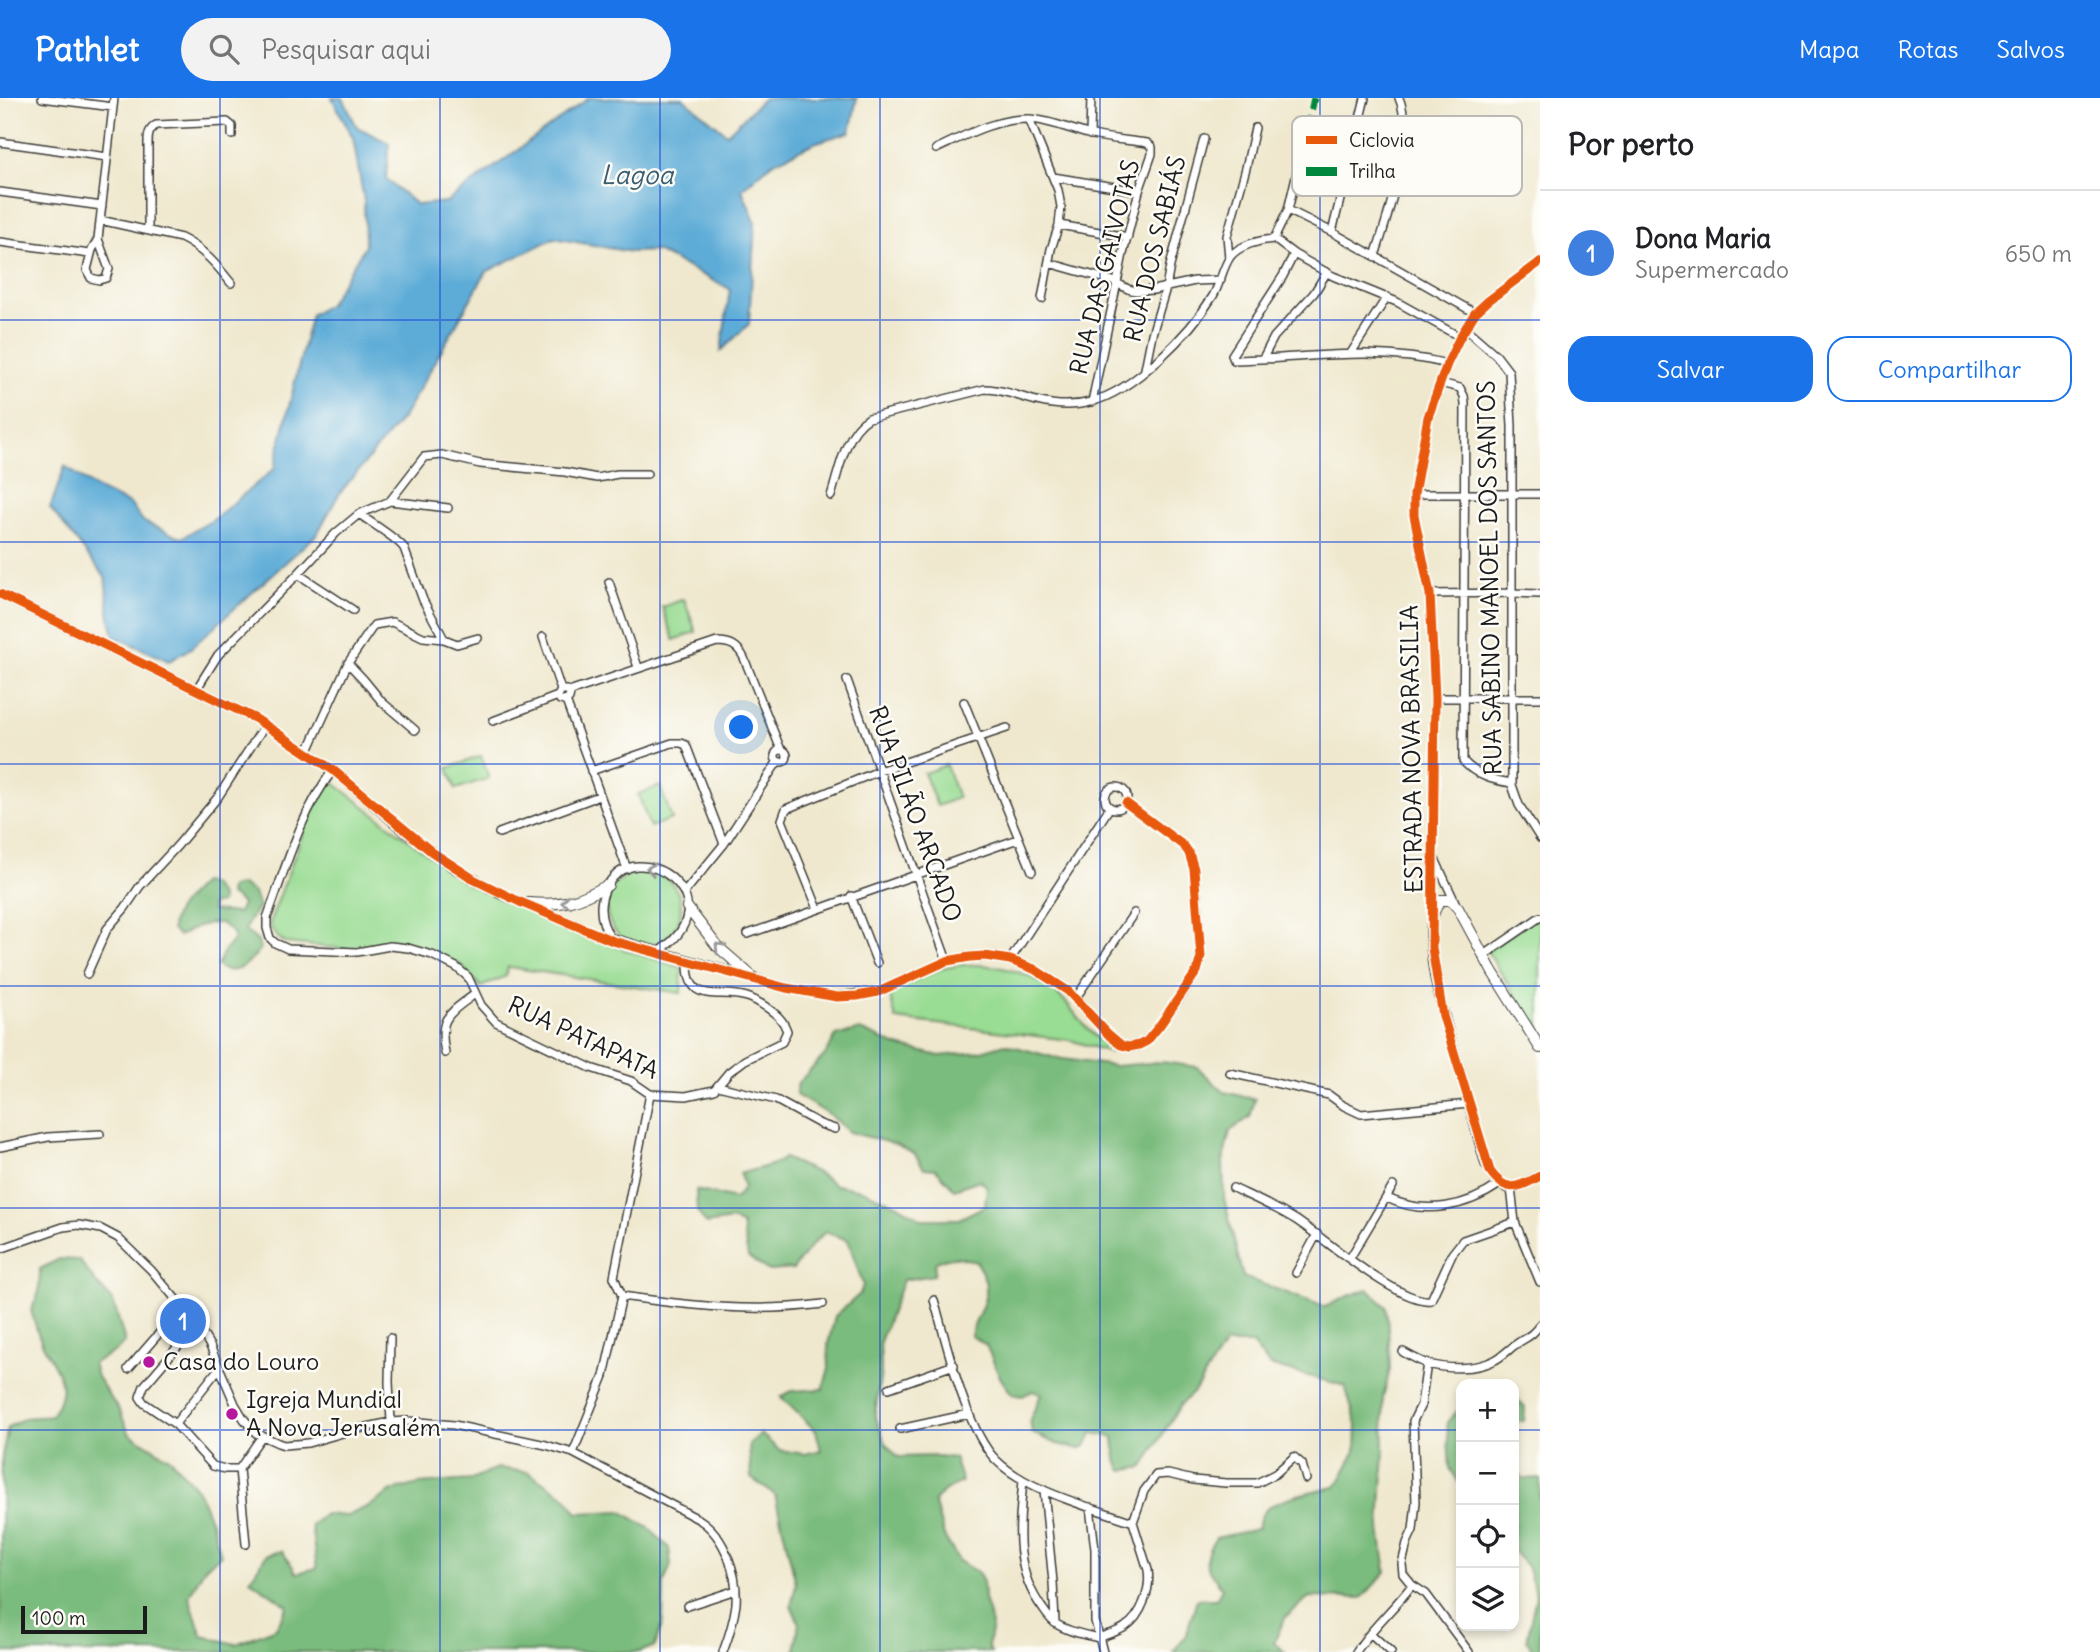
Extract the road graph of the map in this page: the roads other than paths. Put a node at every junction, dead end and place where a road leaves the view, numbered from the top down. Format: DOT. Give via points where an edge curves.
graph roads {
  1 [pos="42,98"];
  2 [pos="1091,98"];
  3 [pos="1365,98"];
  4 [pos="1399,98"];
  5 [pos="114,102"];
  6 [pos="1361,116"];
  7 [pos="1404,116"];
  8 [pos="1028,119"];
  9 [pos="1255,128"];
  10 [pos="232,135"];
  11 [pos="1090,135"];
  12 [pos="1204,139"];
  13 [pos="0,142"];
  14 [pos="936,149"];
  15 [pos="107,157"];
  16 [pos="1053,177"];
  17 [pos="1139,191"];
  18 [pos="0,192"];
  19 [pos="1292,193"];
  20 [pos="1341,196"];
  21 [pos="1392,196"];
  22 [pos="102,206"];
  23 [pos="1288,210"];
  24 [pos="100,220"];
  25 [pos="1059,225"];
  26 [pos="148,230"];
  27 [pos="1332,232"];
  28 [pos="1128,237"];
  29 [pos="98,239"];
  30 [pos="1274,239"];
  31 [pos="0,242"];
  32 [pos="90,254"];
  33 [pos="1294,254"];
  34 [pos="1375,256"];
  35 [pos="1229,258"];
  36 [pos="1049,263"];
  37 [pos="1539,266"];
  38 [pos="1327,272"];
  39 [pos="1221,280"];
  40 [pos="231,283"];
  41 [pos="1117,283"];
  42 [pos="1166,288"];
  43 [pos="1387,297"];
  44 [pos="1042,299"];
  45 [pos="1475,313"];
  46 [pos="1465,328"];
  47 [pos="1460,337"];
  48 [pos="1351,353"];
  49 [pos="1264,358"];
  50 [pos="1447,364"];
  51 [pos="1145,369"];
  52 [pos="1440,383"];
  53 [pos="1092,402"];
  54 [pos="647,474"];
  55 [pos="1414,494"];
  56 [pos="1465,494"];
  57 [pos="1513,494"];
  58 [pos="1540,494"];
  59 [pos="831,496"];
  60 [pos="390,501"];
  61 [pos="448,508"];
  62 [pos="359,514"];
  63 [pos="298,574"];
  64 [pos="609,582"];
  65 [pos="1430,593"];
  66 [pos="1464,593"];
  67 [pos="1512,593"];
  68 [pos="0,594"];
  69 [pos="1540,594"];
  70 [pos="353,610"];
  71 [pos="543,637"];
  72 [pos="478,638"];
  73 [pos="444,639"];
  74 [pos="348,663"];
  75 [pos="638,667"];
  76 [pos="847,680"];
  77 [pos="196,690"];
  78 [pos="562,693"];
  79 [pos="1434,698"];
  80 [pos="1462,698"];
  81 [pos="1512,698"];
  82 [pos="1540,698"];
  83 [pos="964,702"];
  84 [pos="493,721"];
  85 [pos="265,725"];
  86 [pos="1007,728"];
  87 [pos="415,730"];
  88 [pos="979,738"];
  89 [pos="307,752"];
  90 [pos="333,770"];
  91 [pos="591,771"];
  92 [pos="879,771"];
  93 [pos="1512,783"];
  94 [pos="599,796"];
  95 [pos="1126,803"];
  96 [pos="1110,807"];
  97 [pos="499,833"];
  98 [pos="1540,838"];
  99 [pos="1018,839"];
  100 [pos="724,844"];
  101 [pos="1434,855"];
  102 [pos="627,869"];
  103 [pos="1032,871"];
  104 [pos="915,873"];
  105 [pos="608,885"];
  106 [pos="684,893"];
  107 [pos="851,897"];
  108 [pos="520,902"];
  109 [pos="687,907"];
  110 [pos="1458,908"];
  111 [pos="818,909"];
  112 [pos="1134,913"];
  113 [pos="1433,913"];
  114 [pos="1540,917"];
  115 [pos="748,934"];
  116 [pos="613,941"];
  117 [pos="656,953"];
  118 [pos="1483,956"];
  119 [pos="1010,960"];
  120 [pos="947,961"];
  121 [pos="688,962"];
  122 [pos="877,963"];
  123 [pos="87,974"];
  124 [pos="757,981"];
  125 [pos="475,995"];
  126 [pos="1075,999"];
  127 [pos="1139,1045"];
  128 [pos="1540,1048"];
  129 [pos="445,1053"];
  130 [pos="1230,1073"];
  131 [pos="718,1086"];
  132 [pos="650,1094"];
  133 [pos="1469,1104"];
  134 [pos="835,1129"];
  135 [pos="100,1135"];
  136 [pos="0,1147"];
  137 [pos="1540,1176"];
  138 [pos="1393,1186"];
  139 [pos="1506,1186"];
  140 [pos="1233,1188"];
  141 [pos="1387,1198"];
  142 [pos="1515,1222"];
  143 [pos="1317,1234"];
  144 [pos="0,1249"];
  145 [pos="1350,1258"];
  146 [pos="1296,1273"];
  147 [pos="1540,1282"];
  148 [pos="622,1296"];
  149 [pos="934,1300"];
  150 [pos="823,1304"];
  151 [pos="182,1307"];
  152 [pos="197,1324"];
  153 [pos="1540,1324"];
  154 [pos="390,1338"];
  155 [pos="1403,1352"];
  156 [pos="1427,1363"];
  157 [pos="954,1365"];
  158 [pos="220,1367"];
  159 [pos="128,1369"];
  160 [pos="889,1388"];
  161 [pos="969,1414"];
  162 [pos="391,1422"];
  163 [pos="175,1424"];
  164 [pos="900,1429"];
  165 [pos="262,1436"];
  166 [pos="573,1453"];
  167 [pos="239,1469"];
  168 [pos="1306,1479"];
  169 [pos="1024,1480"];
  170 [pos="1044,1490"];
  171 [pos="1090,1507"];
  172 [pos="1133,1522"];
  173 [pos="246,1544"];
  174 [pos="1412,1585"];
  175 [pos="736,1590"];
  176 [pos="688,1606"];
  177 [pos="1055,1624"];
  178 [pos="1370,1633"];
  179 [pos="1099,1638"];
  180 [pos="723,1652"];
  181 [pos="1103,1652"];
  182 [pos="1356,1652"];
  183 [pos="1391,1652"];
  184 [pos="1469,1652"];
  1 -- 5 [label="street"];
  2 -- 11 [label="street"];
  3 -- 6 [label="street"];
  4 -- 7 [label="street"];
  5 -- 15 [label="street"];
  8 -- 11 [label="street"];
  8 -- 14 [label="street" via="985,128"];
  8 -- 16 [label="street"];
  9 -- 35 [label="street" via="1229,227"];
  10 -- 26 [label="street" via="227,122 152,127 148,134"];
  11 -- 17 [label="street, RUA DAS GAIVOTAS" via="1152,148"];
  12 -- 42 [label="street, RUA DOS SABIÁS"];
  13 -- 15 [label="street"];
  15 -- 22 [label="street"];
  16 -- 17 [label="street"];
  16 -- 25 [label="street" via="1060,200"];
  17 -- 28 [label="street, RUA DAS GAIVOTAS"];
  18 -- 22 [label="street"];
  19 -- 23 [label="street"];
  20 -- 27 [label="street"];
  21 -- 34 [label="street"];
  22 -- 24 [label="street"];
  23 -- 27 [label="street"];
  23 -- 30 [label="street"];
  24 -- 26 [label="street"];
  24 -- 29 [label="street"];
  25 -- 28 [label="street"];
  25 -- 36 [label="street"];
  26 -- 40 [label="street" via="192,243"];
  27 -- 34 [label="street"];
  28 -- 41 [label="street, RUA DAS GAIVOTAS"];
  29 -- 32 [label="street"];
  29 -- 32 [label="street" via="109,269 106,278 88,275"];
  30 -- 33 [label="street"];
  30 -- 35 [label="street" via="1241,248"];
  31 -- 32 [label="street"];
  33 -- 38 [label="street"];
  33 -- 49 [label="street" via="1232,357"];
  34 -- 45 [label="street"];
  35 -- 39 [label="street"];
  36 -- 41 [label="street"];
  36 -- 44 [label="street"];
  37 -- 45 [label="street, ESTRADA NOVA BRASILIA"];
  38 -- 43 [label="street"];
  38 -- 49 [label="street" via="1274,337"];
  39 -- 42 [label="street"];
  39 -- 51 [label="street" via="1191,328"];
  41 -- 42 [label="street" via="1136,290"];
  41 -- 53 [label="street, RUA DAS GAIVOTAS"];
  42 -- 51 [label="street, RUA DOS SABIÁS"];
  43 -- 47 [label="street"];
  43 -- 48 [label="street"];
  45 -- 46 [label="street, ESTRADA NOVA BRASILIA"];
  46 -- 47 [label="street, ESTRADA NOVA BRASILIA"];
  46 -- 57 [label="street, RUA SABINO MANOEL DOS SANTOS" via="1509,372"];
  47 -- 50 [label="street, ESTRADA NOVA BRASILIA"];
  48 -- 49 [label="street"];
  48 -- 50 [label="street" via="1407,355"];
  50 -- 52 [label="street, ESTRADA NOVA BRASILIA"];
  51 -- 53 [label="street" via="1121,389"];
  52 -- 55 [label="street, ESTRADA NOVA BRASILIA" via="1426,426"];
  52 -- 56 [label="street" via="1460,388 1464,396"];
  53 -- 59 [label="street" via="1047,404 985,389 869,418 853,434"];
  54 -- 60 [label="street" via="597,478 432,454 417,464"];
  55 -- 56 [label="street"];
  55 -- 65 [label="street, ESTRADA NOVA BRASILIA"];
  56 -- 57 [label="street"];
  56 -- 66 [label="street"];
  57 -- 58 [label="street"];
  57 -- 67 [label="street, RUA SABINO MANOEL DOS SANTOS"];
  60 -- 61 [label="street"];
  60 -- 62 [label="street"];
  62 -- 63 [label="street"];
  62 -- 73 [label="street" via="400,542"];
  63 -- 70 [label="street"];
  63 -- 77 [label="street" via="218,655"];
  64 -- 75 [label="street"];
  65 -- 66 [label="street"];
  65 -- 79 [label="street, ESTRADA NOVA BRASILIA"];
  66 -- 67 [label="street"];
  66 -- 80 [label="street"];
  67 -- 69 [label="street"];
  67 -- 81 [label="street, RUA SABINO MANOEL DOS SANTOS"];
  68 -- 77 [label="street"];
  71 -- 78 [label="street"];
  72 -- 73 [label="street" via="457,645"];
  73 -- 74 [label="street" via="423,637 392,622 381,622 374,625"];
  74 -- 87 [label="street" via="382,702"];
  74 -- 89 [label="street"];
  75 -- 78 [label="street"];
  75 -- 100 [label="street" via="718,642 734,645 744,658 781,750"];
  76 -- 92 [label="street, RUA PILÃO ARCADO"];
  77 -- 85 [label="street"];
  78 -- 84 [label="street"];
  78 -- 91 [label="street" via="560,700 566,701"];
  79 -- 80 [label="street"];
  79 -- 101 [label="street, ESTRADA NOVA BRASILIA"];
  80 -- 81 [label="street"];
  80 -- 93 [label="street" via="1463,761 1490,780"];
  81 -- 82 [label="street"];
  81 -- 93 [label="street, RUA SABINO MANOEL DOS SANTOS"];
  83 -- 88 [label="street"];
  85 -- 89 [label="street"];
  85 -- 123 [label="street" via="218,797 107,929"];
  86 -- 88 [label="street"];
  88 -- 92 [label="street"];
  88 -- 99 [label="street"];
  89 -- 90 [label="street"];
  90 -- 108 [label="street" via="432,852"];
  90 -- 125 [label="street, RUA PATAPATA" via="303,820 267,918 270,938 288,948 332,952 408,948 456,967 468,977"];
  91 -- 94 [label="street"];
  91 -- 100 [label="street" via="672,743 686,745"];
  92 -- 104 [label="street, RUA PILÃO ARCADO"];
  92 -- 111 [label="street" via="783,812 782,820"];
  93 -- 98 [label="street, RUA SABINO MANOEL DOS SANTOS"];
  94 -- 97 [label="street"];
  94 -- 102 [label="street"];
  95 -- 96 [label="street"];
  95 -- 96 [label="street" via="1126,794 1115,786 1107,790 1104,799"];
  95 -- 127 [label="street" via="1189,853 1201,957 1197,971 1160,1026"];
  96 -- 119 [label="street"];
  99 -- 103 [label="street"];
  99 -- 104 [label="street"];
  100 -- 106 [label="street"];
  101 -- 110 [label="street, ESTRADA NOVA BRASILIA"];
  101 -- 113 [label="street, ESTRADA NOVA BRASILIA"];
  102 -- 105 [label="street"];
  106 -- 102 [label="street, one-way" via="660,869"];
  104 -- 107 [label="street"];
  104 -- 120 [label="street, RUA PILÃO ARCADO"];
  105 -- 108 [label="street, one-way" via="564,904"];
  105 -- 116 [label="street" via="600,914"];
  106 -- 109 [label="street"];
  107 -- 111 [label="street"];
  107 -- 122 [label="street"];
  108 -- 116 [label="street"];
  109 -- 117 [label="street" via="680,934"];
  124 -- 109 [label="street, one-way" via="717,946"];
  110 -- 113 [label="street" via="1445,899 1438,901"];
  110 -- 118 [label="street, ESTRADA NOVA BRASILIA"];
  111 -- 115 [label="street"];
  112 -- 126 [label="street"];
  113 -- 133 [label="street, ESTRADA NOVA BRASILIA" via="1439,997"];
  114 -- 118 [label="street"];
  116 -- 117 [label="street"];
  117 -- 121 [label="street"];
  118 -- 128 [label="street, ESTRADA NOVA BRASILIA"];
  119 -- 120 [label="street" via="985,956"];
  119 -- 126 [label="street" via="1051,978"];
  120 -- 124 [label="street" via="878,992 857,996 817,995"];
  121 -- 124 [label="street"];
  121 -- 131 [label="street, RUA PATAPATA" via="689,979 701,993 748,997 777,1014 787,1031 782,1042 745,1059"];
  125 -- 129 [label="street" via="445,1021"];
  125 -- 132 [label="street, RUA PATAPATA" via="485,1012 503,1026 591,1068 631,1081"];
  126 -- 127 [label="street" via="1121,1045"];
  130 -- 133 [label="street" via="1329,1095 1361,1114"];
  131 -- 132 [label="street, RUA PATAPATA" via="686,1096"];
  131 -- 134 [label="street" via="776,1100"];
  132 -- 148 [label="street" via="614,1277"];
  133 -- 139 [label="street, ESTRADA NOVA BRASILIA" via="1486,1164"];
  135 -- 136 [label="street" via="48,1137"];
  137 -- 139 [label="street"];
  138 -- 141 [label="street"];
  139 -- 141 [label="street" via="1438,1208 1416,1208"];
  139 -- 142 [label="street"];
  140 -- 143 [label="street"];
  141 -- 145 [label="street"];
  142 -- 145 [label="street" via="1463,1240 1429,1301 1378,1279"];
  142 -- 147 [label="street"];
  143 -- 145 [label="street"];
  143 -- 146 [label="street"];
  144 -- 151 [label="street" via="63,1227 101,1229 128,1247"];
  148 -- 150 [label="street" via="736,1308"];
  148 -- 166 [label="street" via="604,1376"];
  149 -- 157 [label="street"];
  151 -- 152 [label="street"];
  151 -- 159 [label="street"];
  152 -- 158 [label="street"];
  152 -- 163 [label="street" via="140,1395"];
  153 -- 156 [label="street" via="1532,1336 1486,1364"];
  154 -- 162 [label="street"];
  155 -- 156 [label="street"];
  156 -- 174 [label="street" via="1421,1405 1413,1421 1416,1502 1402,1564"];
  157 -- 160 [label="street"];
  157 -- 161 [label="street"];
  158 -- 163 [label="street"];
  158 -- 165 [label="street" via="244,1419"];
  161 -- 164 [label="street"];
  161 -- 169 [label="street" via="988,1451"];
  162 -- 165 [label="street" via="295,1445"];
  162 -- 166 [label="street" via="454,1425"];
  163 -- 167 [label="street" via="213,1466"];
  165 -- 167 [label="street"];
  166 -- 175 [label="street" via="710,1527 726,1552"];
  167 -- 173 [label="street"];
  168 -- 172 [label="street" via="1302,1464 1294,1457 1257,1483 1159,1474 1147,1485"];
  169 -- 170 [label="street"];
  169 -- 177 [label="street" via="1020,1522 1024,1576"];
  170 -- 171 [label="street"];
  170 -- 177 [label="street"];
  171 -- 172 [label="street"];
  171 -- 179 [label="street"];
  172 -- 179 [label="street" via="1149,1576 1145,1598 1129,1624"];
  174 -- 178 [label="street"];
  174 -- 184 [label="street" via="1426,1594"];
  175 -- 176 [label="street"];
  175 -- 180 [label="street"];
  177 -- 179 [label="street"];
  178 -- 182 [label="street"];
  178 -- 183 [label="street"];
  179 -- 181 [label="street"];
}
